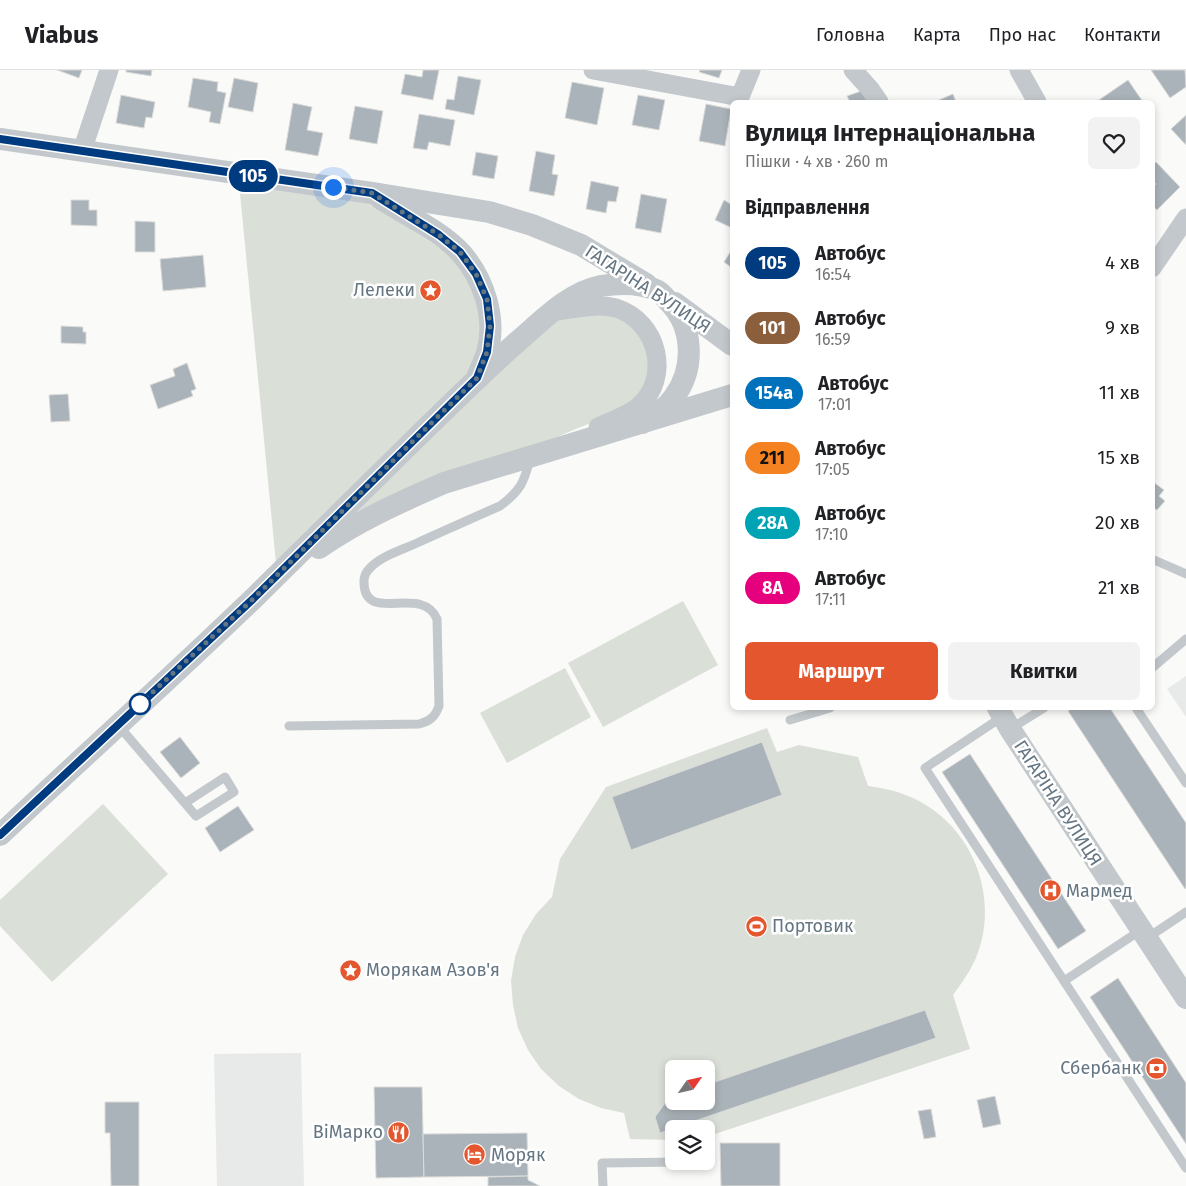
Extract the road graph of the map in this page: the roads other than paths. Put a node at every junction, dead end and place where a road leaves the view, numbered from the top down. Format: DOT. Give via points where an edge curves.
graph roads {
  1 [pos="110,70"];
  2 [pos="593,70"];
  3 [pos="752,70"];
  4 [pos="853,70"];
  5 [pos="1019,70"];
  6 [pos="877,100"];
  7 [pos="1036,100"];
  8 [pos="0,140"];
  9 [pos="82,151"];
  10 [pos="372,193"];
  11 [pos="1186,218"];
  12 [pos="1155,264"];
  13 [pos="659,292"];
  14 [pos="552,312"];
  15 [pos="730,344"];
  16 [pos="477,378"];
  17 [pos="730,396"];
  18 [pos="642,423"];
  19 [pos="530,458"];
  20 [pos="1155,560"];
  21 [pos="1186,574"];
  22 [pos="253,599"];
  23 [pos="1186,639"];
  24 [pos="1155,665"];
  25 [pos="823,710"];
  26 [pos="1036,710"];
  27 [pos="1137,710"];
  28 [pos="1004,718"];
  29 [pos="790,720"];
  30 [pos="118,724"];
  31 [pos="289,726"];
  32 [pos="1186,783"];
  33 [pos="185,803"];
  34 [pos="0,835"];
  35 [pos="1186,912"];
  36 [pos="1144,934"];
  37 [pos="1064,981"];
  38 [pos="1186,998"];
  39 [pos="665,1162"];
  40 [pos="1186,1168"];
  41 [pos="603,1186"];
  1 -- 9 [label="street"];
  2 -- 3 [label="street" via="740,97"];
  4 -- 6 [label="street"];
  5 -- 7 [label="street"];
  8 -- 9 [label="street, ГАГАРІНА ВУЛИЦЯ"];
  9 -- 10 [label="street, ГАГАРІНА ВУЛИЦЯ"];
  10 -- 13 [label="street, ГАГАРІНА ВУЛИЦЯ" via="489,212 532,224 581,245"];
  10 -- 16 [label="street" via="439,235 460,252 476,274 487,299 490,326 487,352"];
  11 -- 12 [label="street"];
  13 -- 14 [label="street" via="622,284 591,288"];
  13 -- 15 [label="street, ГАГАРІНА ВУЛИЦЯ"];
  13 -- 18 [label="street" via="683,323 689,342 689,362 674,399"];
  14 -- 16 [label="street"];
  14 -- 19 [label="street" via="602,306 628,314 648,332 657,357 657,371 648,396 628,414"];
  16 -- 22 [label="street"];
  17 -- 18 [label="street"];
  18 -- 19 [label="street"];
  19 -- 22 [label="street" via="444,484 398,503 346,530"];
  19 -- 31 [label="lane" via="525,480 516,494 500,506 388,556 370,568 364,577 364,589 370,599 380,604 420,603 434,612 437,619 439,697 436,715 419,724"];
  20 -- 21 [label="lane"];
  22 -- 30 [label="street"];
  23 -- 24 [label="lane"];
  25 -- 29 [label="lane"];
  26 -- 28 [label="lane"];
  27 -- 32 [label="lane"];
  28 -- 36 [label="street, ГАГАРІНА ВУЛИЦЯ"];
  28 -- 37 [label="lane" via="925,768"];
  30 -- 33 [label="lane"];
  30 -- 34 [label="street"];
  33 -- 33 [label="lane" via="196,816 234,792 224,777"];
  35 -- 36 [label="lane"];
  36 -- 37 [label="lane"];
  36 -- 38 [label="street, ГАГАРІНА ВУЛИЦЯ"];
  37 -- 40 [label="lane"];
  39 -- 41 [label="lane" via="602,1163"];
}
